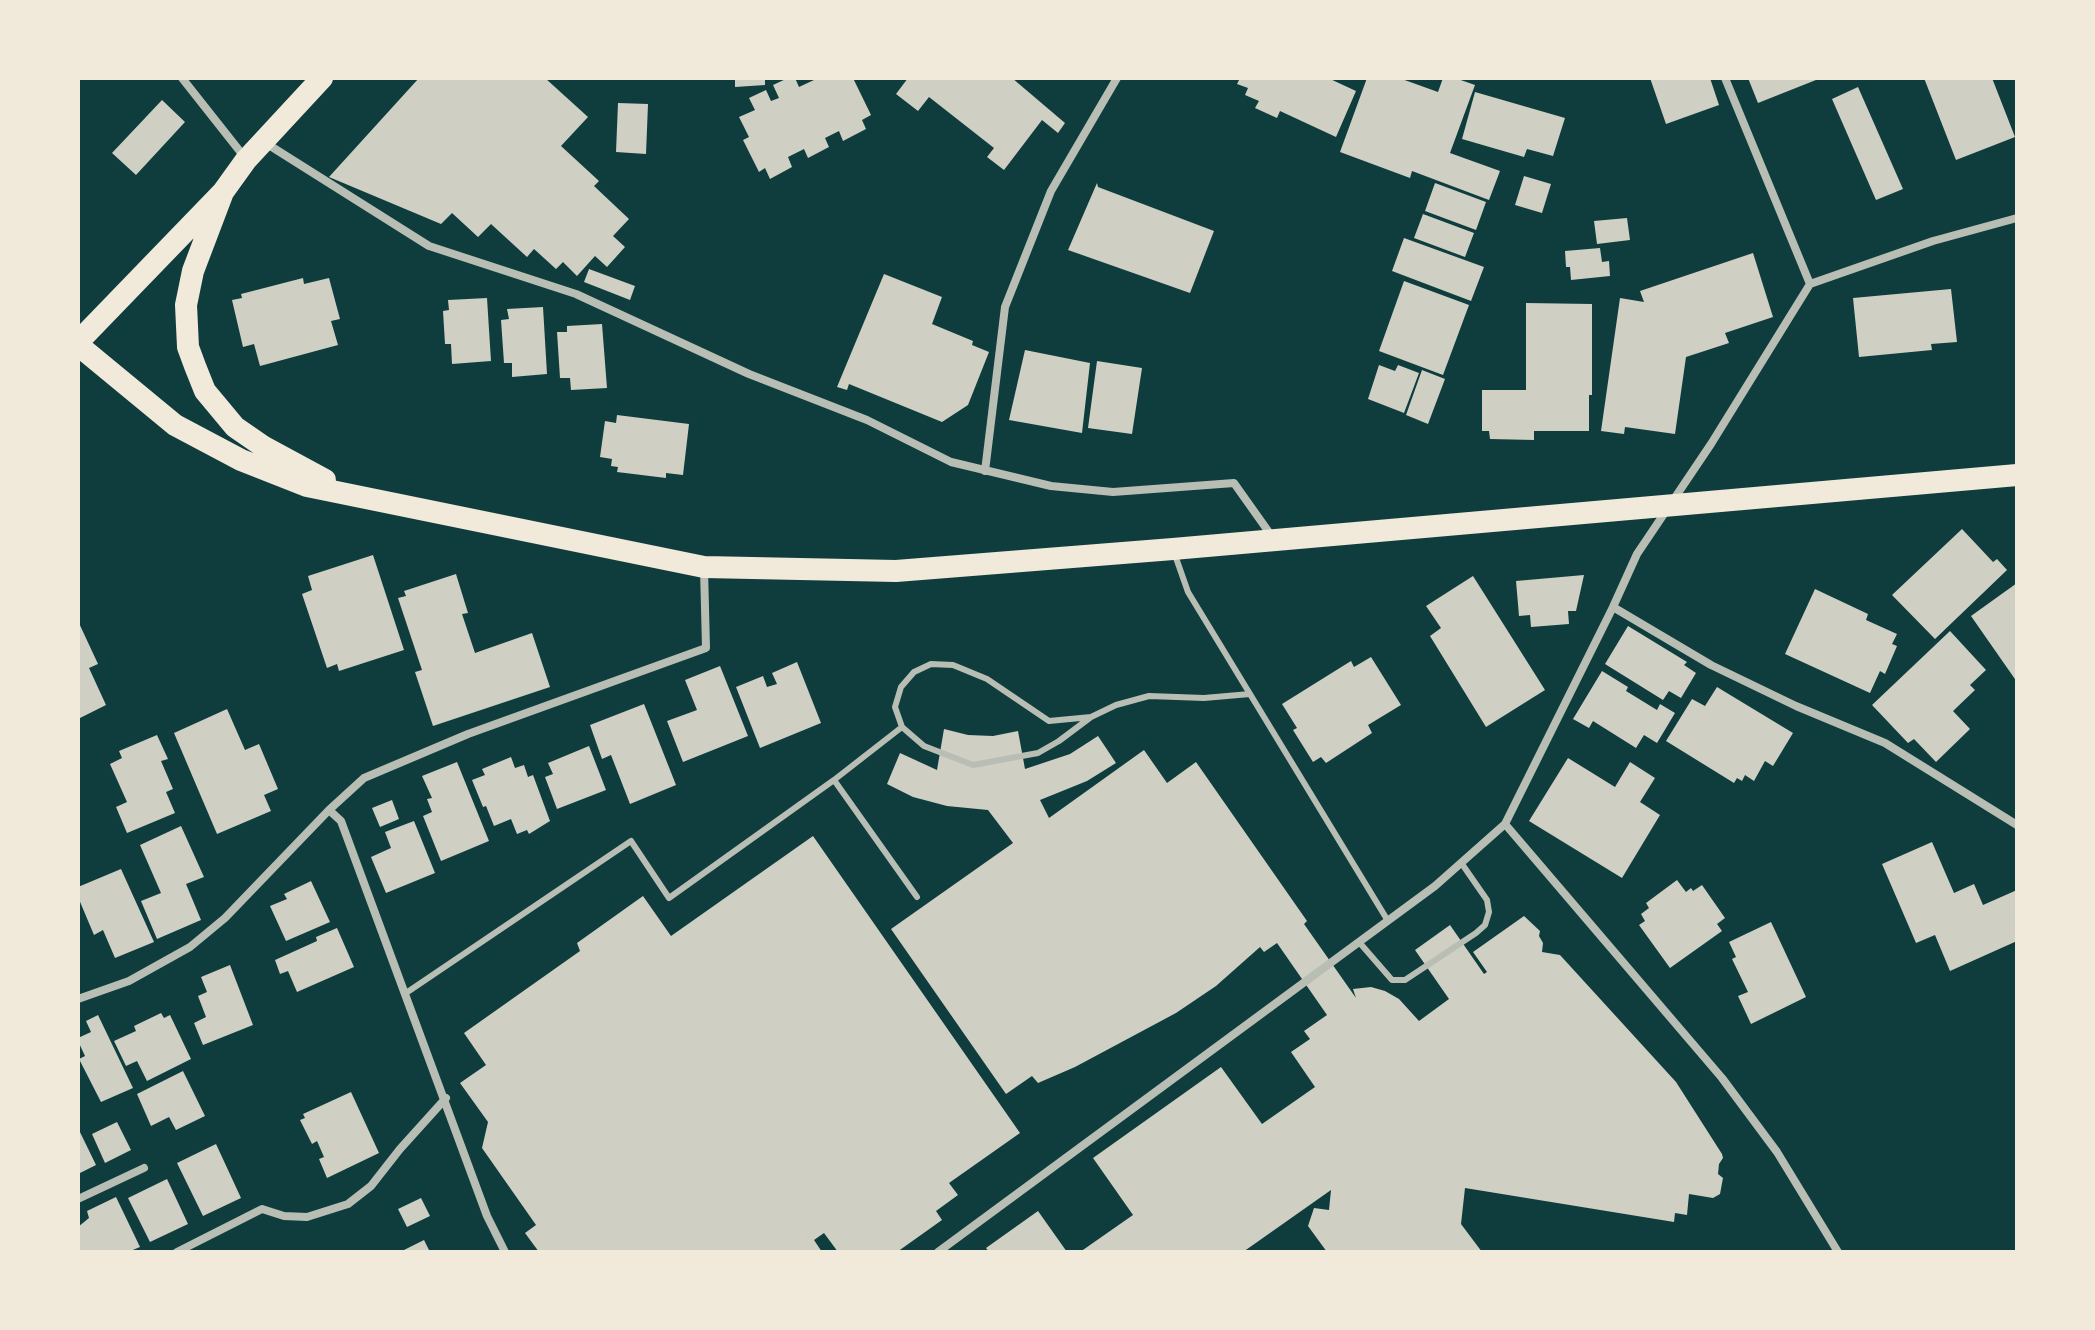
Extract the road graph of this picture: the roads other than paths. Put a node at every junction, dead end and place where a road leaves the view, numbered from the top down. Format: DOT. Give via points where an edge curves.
graph roads {
  1 [pos="182,78"];
  2 [pos="322,78"];
  3 [pos="1117,78"];
  4 [pos="1725,78"];
  5 [pos="263,141"];
  6 [pos="246,160"];
  7 [pos="223,192"];
  8 [pos="2017,218"];
  9 [pos="1810,284"];
  10 [pos="78,343"];
  11 [pos="985,471"];
  12 [pos="2017,475"];
  13 [pos="347,492"];
  14 [pos="1671,505"];
  15 [pos="1274,540"];
  16 [pos="1173,549"];
  17 [pos="704,567"];
  18 [pos="1613,607"];
  19 [pos="1250,694"];
  20 [pos="1091,717"];
  21 [pos="902,727"];
  22 [pos="834,780"];
  23 [pos="329,810"];
  24 [pos="1505,824"];
  25 [pos="2017,825"];
  26 [pos="1462,864"];
  27 [pos="917,897"];
  28 [pos="1388,921"];
  29 [pos="1359,942"];
  30 [pos="406,993"];
  31 [pos="78,999"];
  32 [pos="446,1098"];
  33 [pos="144,1168"];
  34 [pos="78,1199"];
  35 [pos="951,1248"];
  36 [pos="177,1252"];
  37 [pos="505,1252"];
  38 [pos="938,1252"];
  39 [pos="1838,1252"];
  1 -- 6 [label="street"];
  2 -- 5 [label="highway"];
  3 -- 11 [label="street" via="1051,191 1005,307"];
  4 -- 9 [label="street"];
  5 -- 6 [label="highway"];
  5 -- 11 [label="street" via="429,246 576,294 951,462"];
  6 -- 7 [label="highway"];
  7 -- 10 [label="highway"];
  7 -- 13 [label="highway" via="186,305 188,347 205,391 235,427"];
  8 -- 9 [label="street"];
  9 -- 14 [label="street"];
  10 -- 13 [label="highway" via="175,425 241,460 307,486"];
  11 -- 15 [label="street" via="1051,486 1113,492 1234,483"];
  12 -- 14 [label="highway"];
  13 -- 17 [label="highway"];
  14 -- 15 [label="highway"];
  14 -- 18 [label="street" via="1637,554"];
  15 -- 16 [label="highway"];
  16 -- 17 [label="highway" via="896,571"];
  16 -- 19 [label="lane" via="1188,592"];
  17 -- 23 [label="street" via="706,648 468,734 364,778"];
  18 -- 24 [label="street"];
  18 -- 25 [label="street" via="1711,665 1885,743"];
  19 -- 20 [label="lane" via="1149,696"];
  19 -- 28 [label="lane"];
  20 -- 21 [label="lane" via="1038,753 973,765 924,746"];
  20 -- 21 [label="lane" via="1049,721 987,679 953,665 931,664 901,687 895,707"];
  21 -- 22 [label="lane"];
  22 -- 27 [label="lane"];
  22 -- 30 [label="lane" via="669,898 631,841"];
  23 -- 30 [label="street" via="341,821"];
  23 -- 31 [label="street" via="190,947 129,981"];
  24 -- 26 [label="street"];
  24 -- 39 [label="street" via="1722,1078 1777,1152"];
  26 -- 28 [label="street"];
  26 -- 29 [label="lane" via="1487,900 1485,925 1476,933 1405,980 1392,980"];
  28 -- 29 [label="street"];
  29 -- 35 [label="street"];
  30 -- 32 [label="street"];
  32 -- 36 [label="street" via="371,1186 348,1204 307,1217 262,1209"];
  32 -- 37 [label="street"];
  33 -- 34 [label="street"];
  35 -- 38 [label="street"];
}
